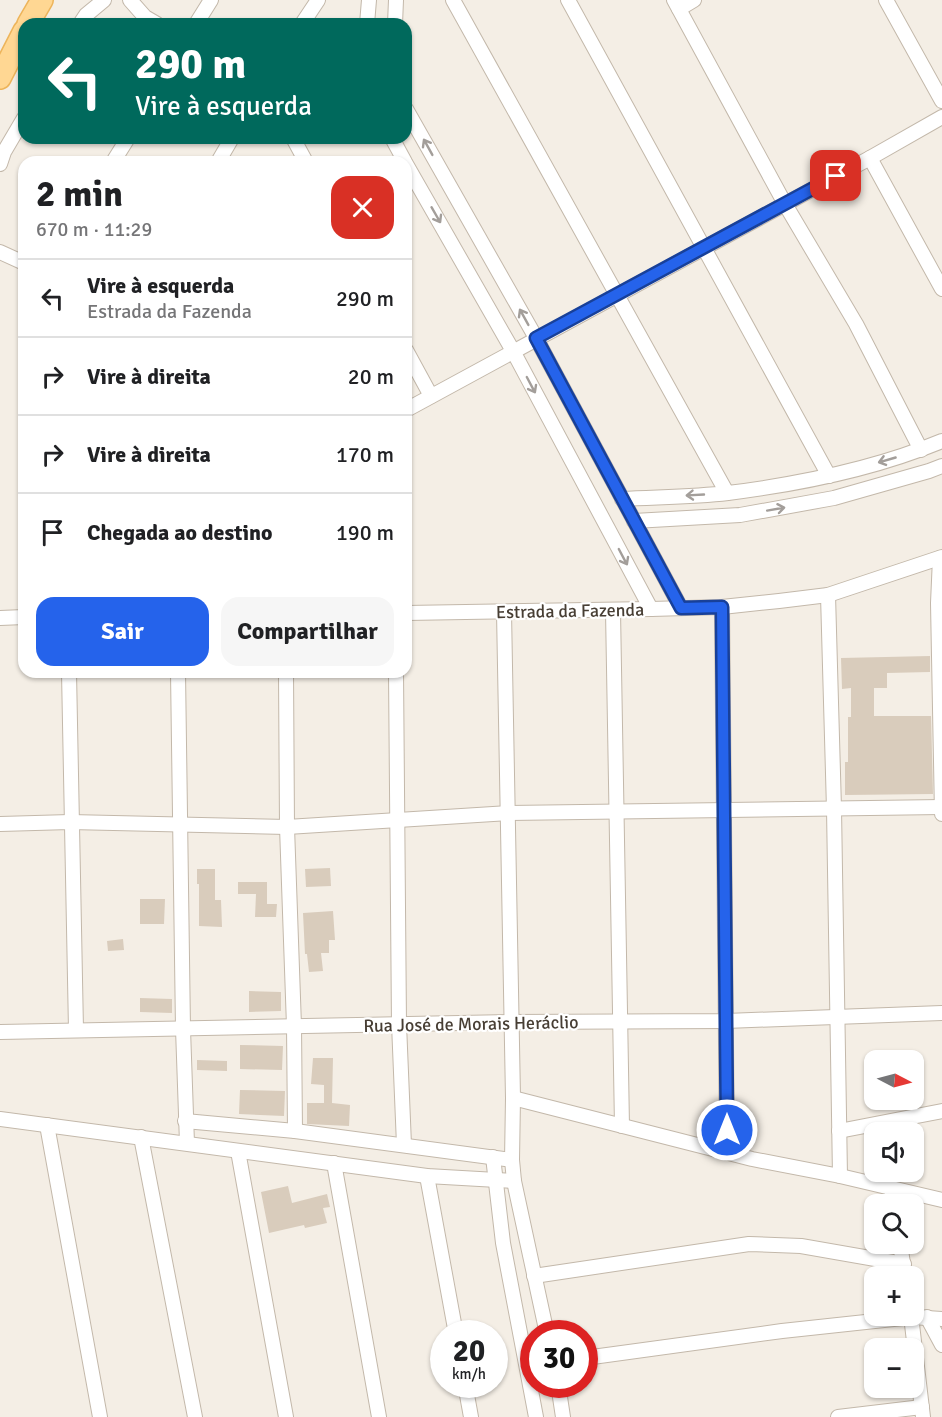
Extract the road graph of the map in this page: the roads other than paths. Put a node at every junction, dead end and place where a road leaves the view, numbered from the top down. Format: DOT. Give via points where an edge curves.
graph roads {
  1 [pos="42,0"];
  2 [pos="104,0"];
  3 [pos="130,0"];
  4 [pos="211,0"];
  5 [pos="318,0"];
  6 [pos="369,0"];
  7 [pos="396,0"];
  8 [pos="453,0"];
  9 [pos="568,0"];
  10 [pos="694,0"];
  11 [pos="886,0"];
  12 [pos="677,4"];
  13 [pos="32,18"];
  14 [pos="84,18"];
  15 [pos="147,18"];
  16 [pos="200,18"];
  17 [pos="306,18"];
  18 [pos="368,18"];
  19 [pos="395,18"];
  20 [pos="18,43"];
  21 [pos="0,78"];
  22 [pos="942,101"];
  23 [pos="942,117"];
  24 [pos="412,120"];
  25 [pos="18,128"];
  26 [pos="870,158"];
  27 [pos="0,164"];
  28 [pos="412,174"];
  29 [pos="785,204"];
  30 [pos="702,248"];
  31 [pos="0,252"];
  32 [pos="18,260"];
  33 [pos="942,289"];
  34 [pos="617,294"];
  35 [pos="536,338"];
  36 [pos="513,351"];
  37 [pos="412,361"];
  38 [pos="431,396"];
  39 [pos="412,407"];
  40 [pos="942,441"];
  41 [pos="921,450"];
  42 [pos="942,466"];
  43 [pos="829,476"];
  44 [pos="727,493"];
  45 [pos="622,498"];
  46 [pos="634,521"];
  47 [pos="941,558"];
  48 [pos="828,595"];
  49 [pos="940,602"];
  50 [pos="722,607"];
  51 [pos="681,608"];
  52 [pos="651,609"];
  53 [pos="613,611"];
  54 [pos="504,612"];
  55 [pos="412,613"];
  56 [pos="18,617"];
  57 [pos="0,618"];
  58 [pos="69,678"];
  59 [pos="178,678"];
  60 [pos="286,678"];
  61 [pos="396,678"];
  62 [pos="942,807"];
  63 [pos="834,809"];
  64 [pos="725,811"];
  65 [pos="616,812"];
  66 [pos="508,813"];
  67 [pos="942,814"];
  68 [pos="396,821"];
  69 [pos="70,822"];
  70 [pos="180,823"];
  71 [pos="0,824"];
  72 [pos="287,827"];
  73 [pos="942,1013"];
  74 [pos="838,1018"];
  75 [pos="726,1021"];
  76 [pos="512,1022"];
  77 [pos="620,1023"];
  78 [pos="399,1024"];
  79 [pos="294,1026"];
  80 [pos="183,1029"];
  81 [pos="76,1030"];
  82 [pos="0,1032"];
  83 [pos="513,1098"];
  84 [pos="942,1111"];
  85 [pos="0,1119"];
  86 [pos="185,1121"];
  87 [pos="47,1125"];
  88 [pos="622,1126"];
  89 [pos="295,1131"];
  90 [pos="839,1131"];
  91 [pos="141,1137"];
  92 [pos="187,1143"];
  93 [pos="404,1145"];
  94 [pos="238,1150"];
  95 [pos="727,1152"];
  96 [pos="494,1157"];
  97 [pos="512,1160"];
  98 [pos="334,1162"];
  99 [pos="427,1176"];
  100 [pos="840,1176"];
  101 [pos="495,1180"];
  102 [pos="514,1181"];
  103 [pos="891,1188"];
  104 [pos="892,1194"];
  105 [pos="942,1200"];
  106 [pos="887,1266"];
  107 [pos="534,1276"];
  108 [pos="924,1317"];
  109 [pos="927,1317"];
  110 [pos="942,1319"];
  111 [pos="453,1320"];
  112 [pos="544,1320"];
  113 [pos="864,1321"];
  114 [pos="912,1326"];
  115 [pos="942,1345"];
  116 [pos="598,1356"];
  117 [pos="468,1398"];
  118 [pos="560,1398"];
  119 [pos="922,1412"];
  120 [pos="100,1417"];
  121 [pos="195,1417"];
  122 [pos="286,1417"];
  123 [pos="379,1417"];
  124 [pos="471,1417"];
  125 [pos="536,1417"];
  126 [pos="563,1417"];
  127 [pos="838,1417"];
  1 -- 13 [label="main road"];
  2 -- 14 [label="street"];
  3 -- 15 [label="street"];
  4 -- 16 [label="street"];
  5 -- 17 [label="street"];
  6 -- 18 [label="street"];
  7 -- 19 [label="street"];
  8 -- 34 [label="street"];
  9 -- 30 [label="street"];
  10 -- 12 [label="street"];
  11 -- 22 [label="street"];
  12 -- 29 [label="street"];
  20 -- 21 [label="main road"];
  23 -- 26 [label="street"];
  35 -- 24 [label="street, one-way"];
  25 -- 27 [label="street"];
  26 -- 29 [label="street"];
  26 -- 33 [label="street"];
  28 -- 36 [label="street, one-way"];
  29 -- 30 [label="street"];
  29 -- 41 [label="street" via="856,324"];
  30 -- 34 [label="street"];
  30 -- 43 [label="street"];
  31 -- 32 [label="street"];
  34 -- 35 [label="street"];
  34 -- 44 [label="street"];
  35 -- 36 [label="street"];
  35 -- 45 [label="street"];
  36 -- 38 [label="street"];
  36 -- 52 [label="street, one-way"];
  37 -- 38 [label="street"];
  38 -- 39 [label="street"];
  40 -- 41 [label="street"];
  41 -- 43 [label="street, one-way"];
  46 -- 42 [label="street, one-way" via="740,515 834,498"];
  43 -- 44 [label="street"];
  44 -- 45 [label="street, one-way"];
  45 -- 46 [label="street"];
  46 -- 51 [label="street"];
  47 -- 48 [label="street, Estrada da Fazenda"];
  47 -- 49 [label="street"];
  48 -- 50 [label="street, Estrada da Fazenda"];
  48 -- 63 [label="street"];
  49 -- 62 [label="street"];
  50 -- 51 [label="street, Estrada da Fazenda"];
  50 -- 64 [label="street"];
  51 -- 52 [label="street, Estrada da Fazenda"];
  52 -- 53 [label="street, Estrada da Fazenda"];
  53 -- 54 [label="street, Estrada da Fazenda"];
  53 -- 65 [label="street"];
  54 -- 55 [label="street, Estrada da Fazenda"];
  54 -- 66 [label="street"];
  56 -- 57 [label="street"];
  58 -- 69 [label="street"];
  59 -- 70 [label="street"];
  60 -- 72 [label="street"];
  61 -- 68 [label="street"];
  62 -- 63 [label="street"];
  62 -- 67 [label="street"];
  63 -- 64 [label="street"];
  63 -- 74 [label="street"];
  64 -- 65 [label="street"];
  64 -- 75 [label="street"];
  65 -- 66 [label="street"];
  65 -- 77 [label="street"];
  66 -- 68 [label="street"];
  66 -- 76 [label="street"];
  68 -- 72 [label="street"];
  68 -- 78 [label="street"];
  69 -- 70 [label="street"];
  69 -- 71 [label="street"];
  69 -- 81 [label="street"];
  70 -- 72 [label="street"];
  70 -- 80 [label="street"];
  72 -- 79 [label="street"];
  73 -- 74 [label="street, Rua José de Morais Heráclio"];
  74 -- 75 [label="street, Rua José de Morais Heráclio"];
  74 -- 90 [label="street"];
  75 -- 77 [label="street, Rua José de Morais Heráclio"];
  75 -- 95 [label="street"];
  76 -- 77 [label="street, Rua José de Morais Heráclio"];
  76 -- 78 [label="street, Rua José de Morais Heráclio"];
  76 -- 83 [label="street"];
  77 -- 88 [label="street"];
  78 -- 79 [label="street, Rua José de Morais Heráclio"];
  78 -- 93 [label="street"];
  79 -- 80 [label="street, Rua José de Morais Heráclio"];
  79 -- 89 [label="street"];
  80 -- 81 [label="street, Rua José de Morais Heráclio"];
  80 -- 86 [label="street"];
  81 -- 82 [label="street, Rua José de Morais Heráclio"];
  83 -- 88 [label="street"];
  83 -- 97 [label="street"];
  84 -- 90 [label="street"];
  85 -- 87 [label="street"];
  86 -- 89 [label="street"];
  86 -- 92 [label="street"];
  87 -- 91 [label="street"];
  87 -- 120 [label="street"];
  88 -- 95 [label="street"];
  89 -- 93 [label="street"];
  90 -- 100 [label="street"];
  91 -- 92 [label="street"];
  91 -- 121 [label="street"];
  92 -- 94 [label="street"];
  93 -- 96 [label="street"];
  94 -- 98 [label="street"];
  94 -- 122 [label="street"];
  95 -- 100 [label="street"];
  96 -- 97 [label="street"];
  96 -- 101 [label="street"];
  97 -- 102 [label="street"];
  98 -- 99 [label="street"];
  98 -- 123 [label="street"];
  99 -- 101 [label="street"];
  99 -- 111 [label="street"];
  100 -- 103 [label="street"];
  101 -- 102 [label="street"];
  101 -- 125 [label="street"];
  102 -- 107 [label="street"];
  103 -- 104 [label="street"];
  103 -- 105 [label="street"];
  106 -- 107 [label="street" via="801,1246 749,1244"];
  107 -- 112 [label="street"];
  108 -- 109 [label="street"];
  109 -- 110 [label="street"];
  109 -- 115 [label="street"];
  113 -- 116 [label="street"];
  114 -- 119 [label="street"];
  117 -- 124 [label="street"];
  118 -- 126 [label="street"];
  119 -- 127 [label="street"];
}
